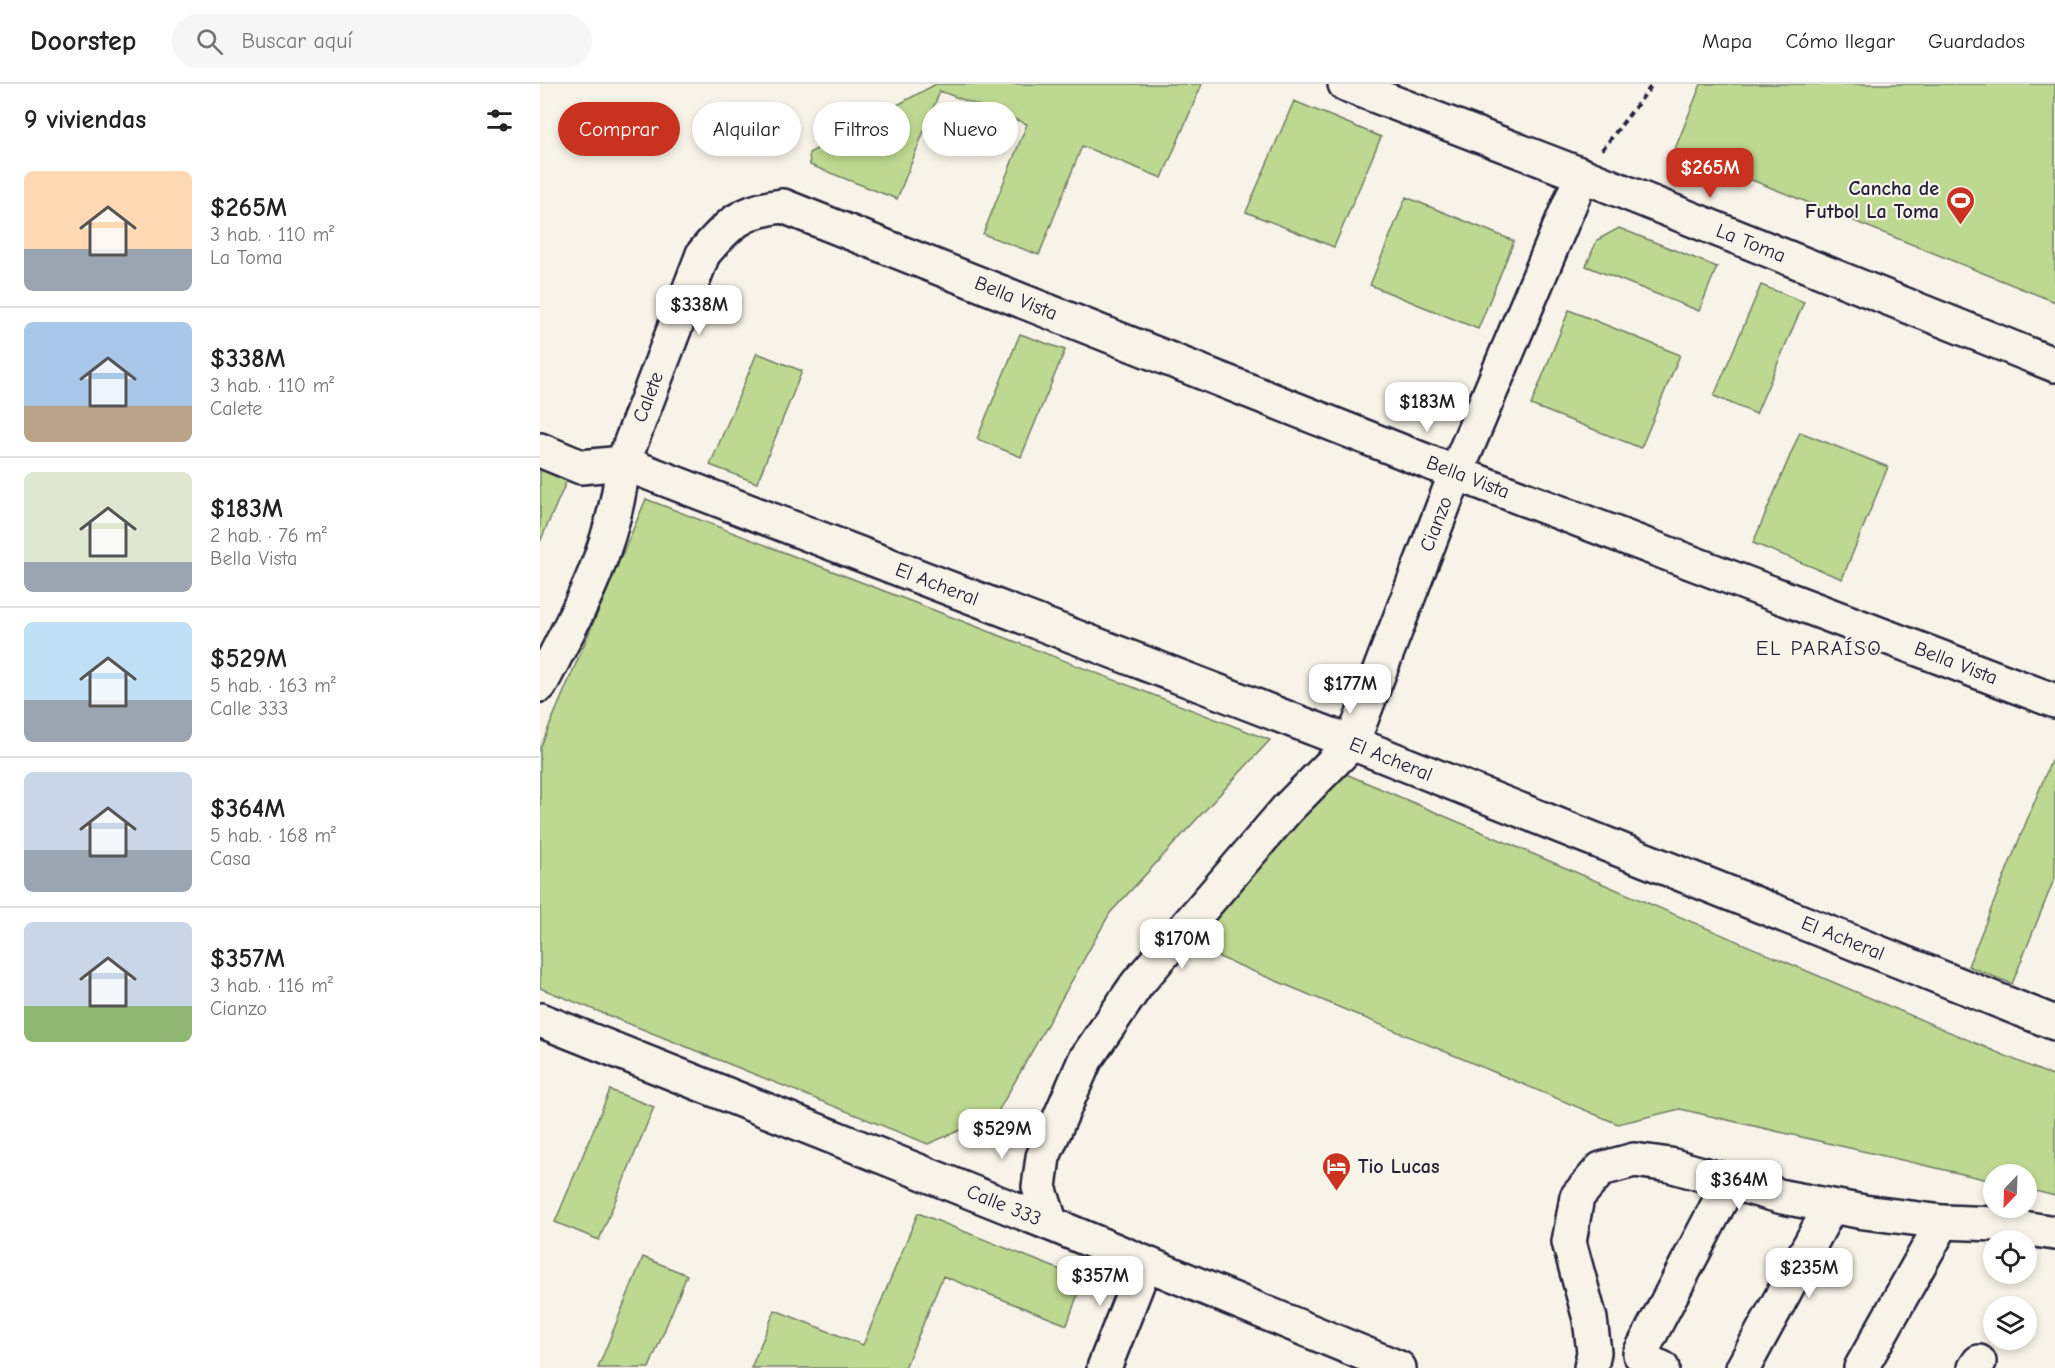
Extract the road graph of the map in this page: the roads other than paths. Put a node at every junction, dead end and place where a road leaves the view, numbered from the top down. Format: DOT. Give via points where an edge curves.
graph roads {
  1 [pos="1345,84"];
  2 [pos="1582,175"];
  3 [pos="783,206"];
  4 [pos="2055,365"];
  5 [pos="540,450"];
  6 [pos="623,463"];
  7 [pos="1456,472"];
  8 [pos="540,685"];
  9 [pos="2055,701"];
  10 [pos="1352,743"];
  11 [pos="540,1020"];
  12 [pos="2055,1023"];
  13 [pos="1043,1157"];
  14 [pos="1730,1182"];
  15 [pos="986,1198"];
  16 [pos="1831,1206"];
  17 [pos="1943,1222"];
  18 [pos="1051,1224"];
  19 [pos="2055,1233"];
  20 [pos="1145,1264"];
  21 [pos="1104,1368"];
  22 [pos="1399,1368"];
  23 [pos="1591,1368"];
  24 [pos="1662,1368"];
  25 [pos="1743,1368"];
  26 [pos="1861,1368"];
  1 -- 2 [label="street, La Toma"];
  2 -- 4 [label="street, La Toma"];
  2 -- 7 [label="street, Cianzo"];
  3 -- 6 [label="street, Calete" via="757,209 724,230 703,254"];
  3 -- 7 [label="street, Bella Vista"];
  5 -- 6 [label="street" via="581,467"];
  6 -- 8 [label="street, Calete" via="620,496 591,587"];
  6 -- 10 [label="street, El Acheral"];
  7 -- 9 [label="street, Bella Vista"];
  7 -- 10 [label="street, Cianzo"];
  10 -- 12 [label="street, El Acheral"];
  10 -- 13 [label="street" via="1287,809 1137,984 1085,1060"];
  11 -- 15 [label="street, Calle 333"];
  13 -- 15 [label="street" via="1016,1181"];
  13 -- 18 [label="street" via="1039,1187"];
  14 -- 16 [label="street"];
  14 -- 23 [label="street" via="1670,1165 1634,1160 1601,1169 1577,1197 1569,1242 1590,1319"];
  14 -- 24 [label="street" via="1640,1354"];
  15 -- 18 [label="street, Calle 333"];
  16 -- 17 [label="street"];
  16 -- 25 [label="street"];
  17 -- 19 [label="street" via="1996,1224"];
  17 -- 26 [label="street"];
  18 -- 20 [label="street, Calle 333"];
  20 -- 21 [label="street"];
  20 -- 22 [label="street, Calle 333"];
}
